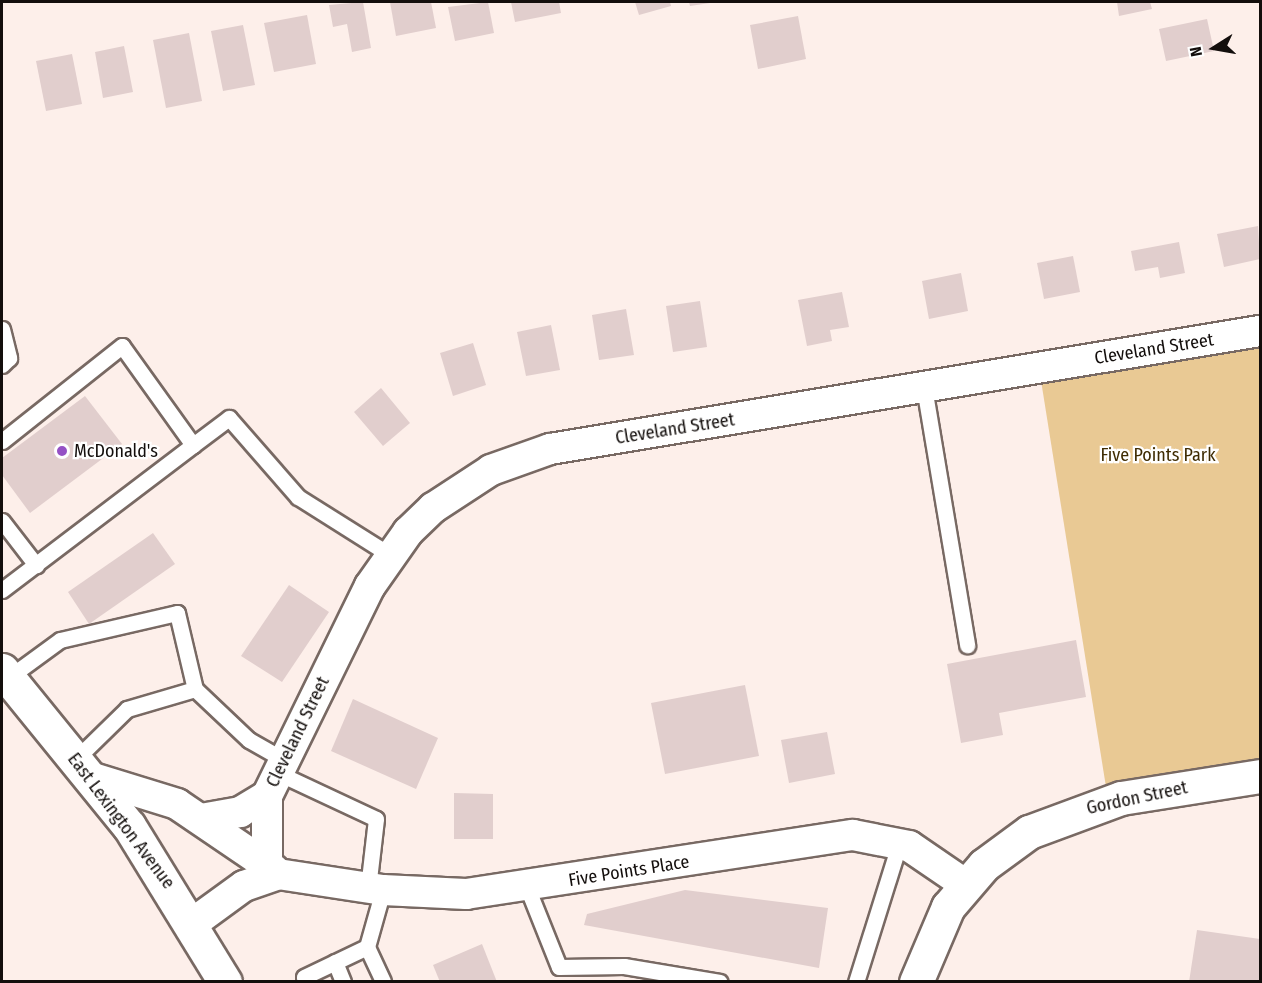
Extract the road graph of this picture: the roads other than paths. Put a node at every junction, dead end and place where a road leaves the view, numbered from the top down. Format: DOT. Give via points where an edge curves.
graph roads {
  1 [pos="2,329"];
  2 [pos="1260,331"];
  3 [pos="2,365"];
  4 [pos="924,387"];
  5 [pos="2,441"];
  6 [pos="193,445"];
  7 [pos="2,521"];
  8 [pos="390,555"];
  9 [pos="36,565"];
  10 [pos="2,590"];
  11 [pos="967,645"];
  12 [pos="5,674"];
  13 [pos="195,689"];
  14 [pos="83,768"];
  15 [pos="276,776"];
  16 [pos="1260,776"];
  17 [pos="201,819"];
  18 [pos="900,842"];
  19 [pos="272,867"];
  20 [pos="966,885"];
  21 [pos="527,887"];
  22 [pos="375,889"];
  23 [pos="193,923"];
  24 [pos="367,947"];
  25 [pos="335,962"];
  26 [pos="225,981"];
  27 [pos="306,981"];
  28 [pos="343,981"];
  29 [pos="383,981"];
  30 [pos="720,981"];
  31 [pos="856,981"];
  32 [pos="916,981"];
  1 -- 3 [label="lane" via="9,358"];
  2 -- 4 [label="street, Cleveland Street"];
  4 -- 8 [label="street, Cleveland Street" via="519,459 462,486 433,508"];
  4 -- 11 [label="lane"];
  5 -- 6 [label="lane" via="122,346"];
  6 -- 8 [label="lane" via="229,418 298,497"];
  6 -- 9 [label="lane"];
  7 -- 9 [label="lane"];
  8 -- 15 [label="street, Cleveland Street"];
  9 -- 10 [label="lane"];
  12 -- 13 [label="lane" via="60,640 177,613"];
  12 -- 14 [label="street, East Lexington Avenue"];
  13 -- 14 [label="lane" via="127,709"];
  13 -- 15 [label="lane" via="249,740"];
  14 -- 17 [label="street, Five Points Place" via="177,804"];
  14 -- 23 [label="street, East Lexington Avenue"];
  15 -- 17 [label="street, Cleveland Street" via="240,812"];
  15 -- 19 [label="street, Cleveland Street"];
  15 -- 22 [label="lane" via="376,819"];
  16 -- 20 [label="street, Gordon Street" via="1121,798 1055,819 1005,849"];
  17 -- 19 [label="street, Five Points Place"];
  18 -- 20 [label="street, Five Points Place"];
  18 -- 21 [label="street, Five Points Place" via="853,835"];
  18 -- 31 [label="lane"];
  19 -- 22 [label="street, Five Points Place"];
  19 -- 23 [label="street, Five Points Place"];
  20 -- 32 [label="street, Gordon Street" via="936,930"];
  21 -- 22 [label="street, Five Points Place" via="466,894"];
  21 -- 30 [label="lane" via="559,967 624,966"];
  22 -- 24 [label="lane"];
  23 -- 26 [label="street, East Lexington Avenue"];
  24 -- 25 [label="lane"];
  24 -- 29 [label="lane"];
  25 -- 27 [label="lane" via="304,977"];
  25 -- 28 [label="lane"];
}
